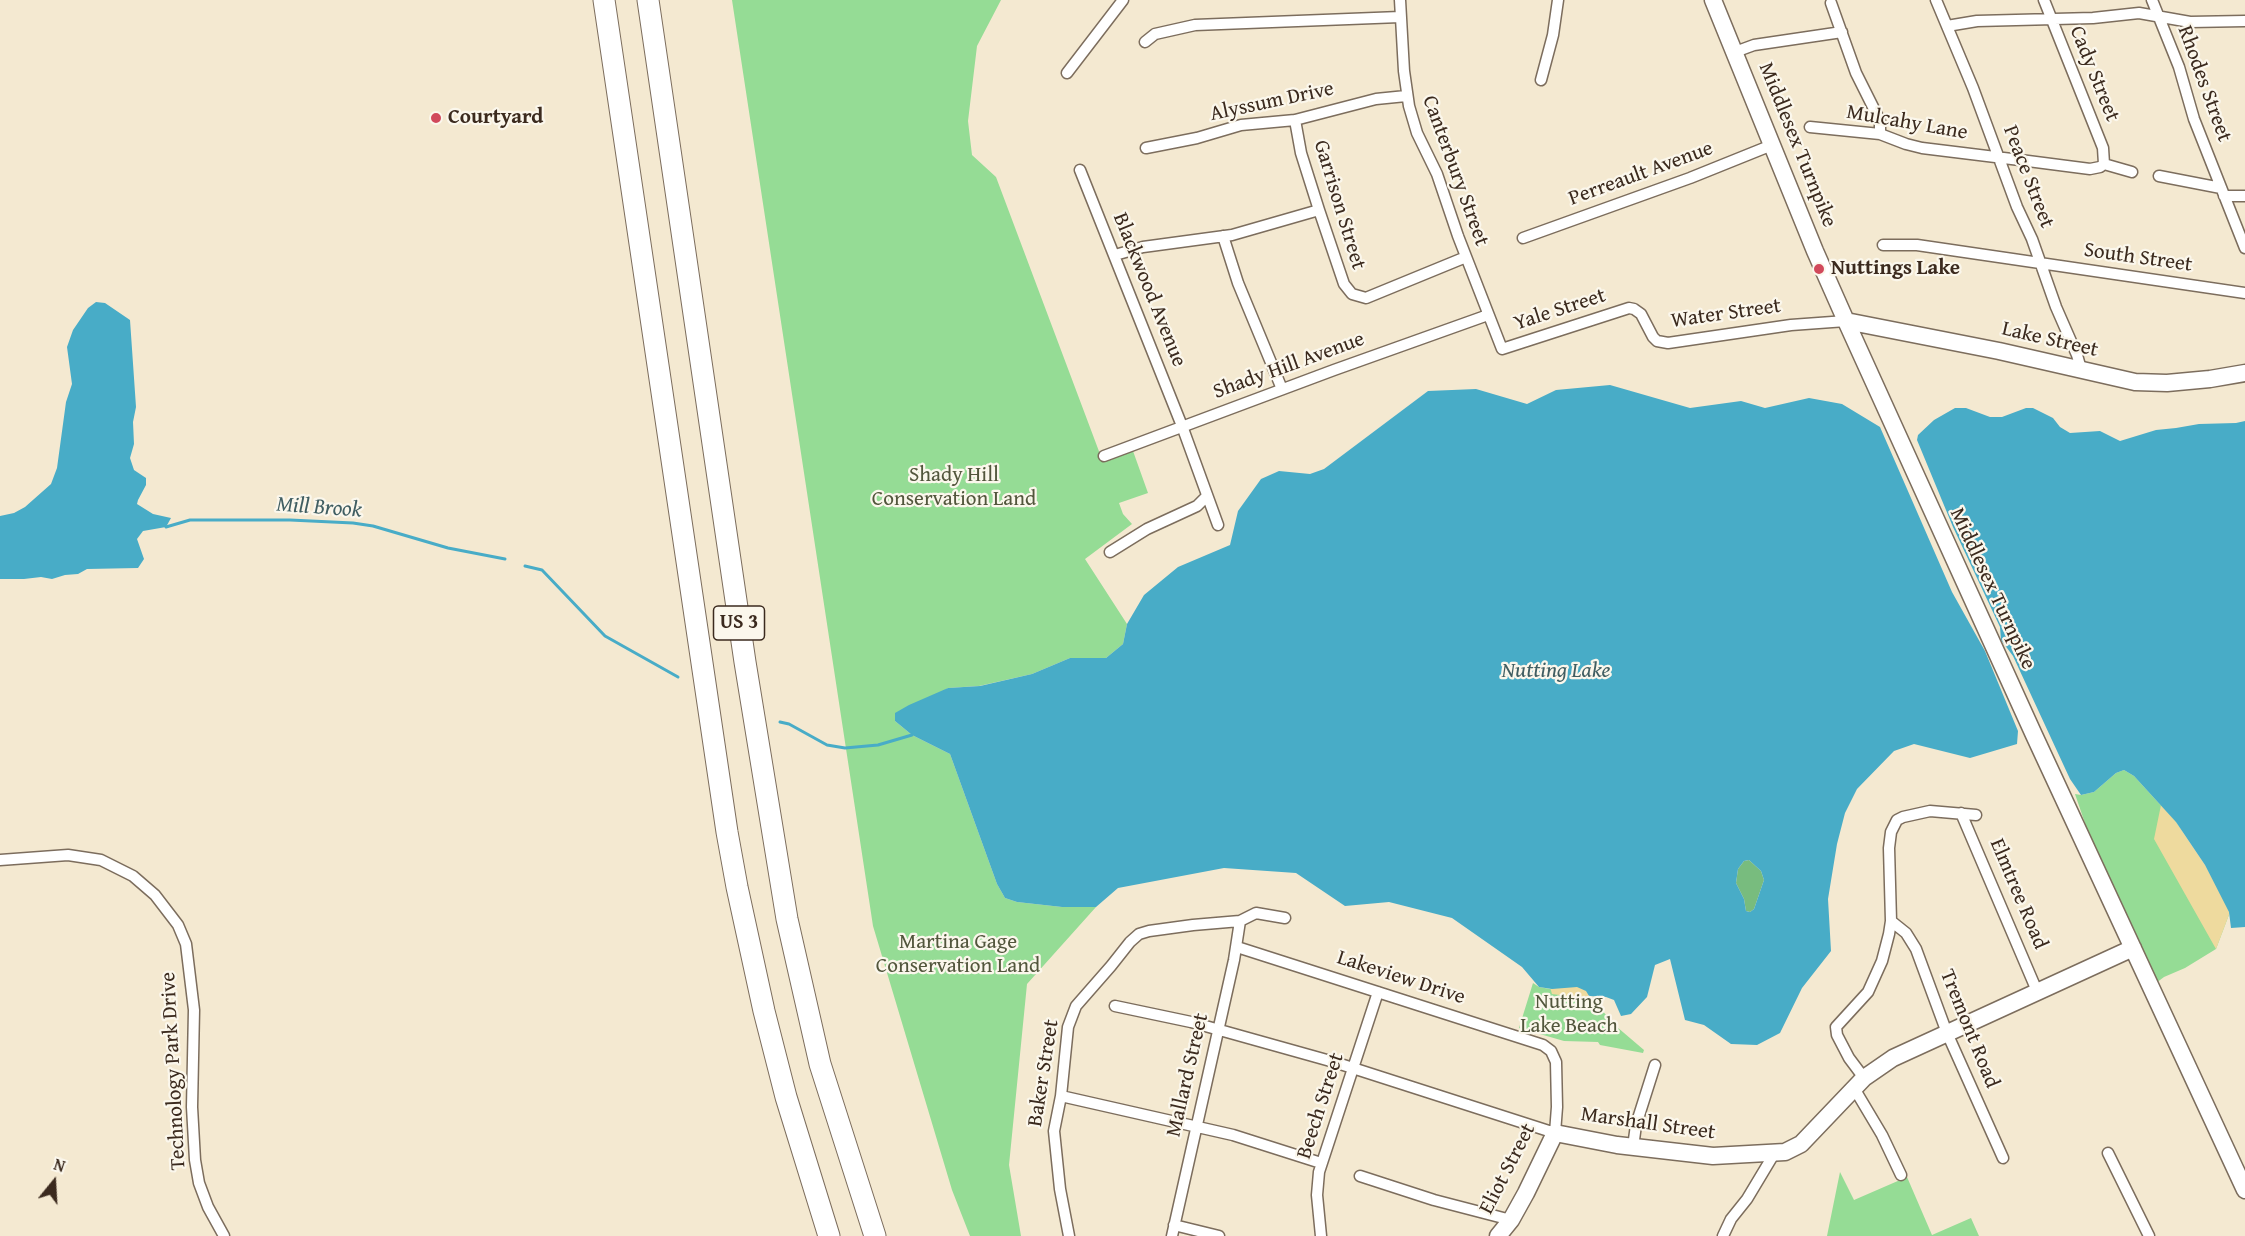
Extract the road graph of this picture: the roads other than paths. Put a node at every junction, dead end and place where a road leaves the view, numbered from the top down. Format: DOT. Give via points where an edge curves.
graph roads {
  1 [pos="604,0"];
  2 [pos="648,0"];
  3 [pos="1124,0"];
  4 [pos="1400,0"];
  5 [pos="1558,0"];
  6 [pos="1713,0"];
  7 [pos="1936,0"];
  8 [pos="2044,0"];
  9 [pos="2152,0"];
  10 [pos="1831,3"];
  11 [pos="2158,15"];
  12 [pos="1400,17"];
  13 [pos="2051,19"];
  14 [pos="2245,21"];
  15 [pos="1947,26"];
  16 [pos="1842,32"];
  17 [pos="1145,42"];
  18 [pos="1735,51"];
  19 [pos="1067,73"];
  20 [pos="1541,80"];
  21 [pos="1406,96"];
  22 [pos="1295,120"];
  23 [pos="1810,127"];
  24 [pos="1880,134"];
  25 [pos="1772,145"];
  26 [pos="1146,148"];
  27 [pos="1999,157"];
  28 [pos="2104,164"];
  29 [pos="1080,170"];
  30 [pos="2132,172"];
  31 [pos="2159,176"];
  32 [pos="2223,192"];
  33 [pos="2245,196"];
  34 [pos="1319,210"];
  35 [pos="1222,236"];
  36 [pos="1523,238"];
  37 [pos="1883,245"];
  38 [pos="2245,248"];
  39 [pos="1115,255"];
  40 [pos="1466,257"];
  41 [pos="2040,264"];
  42 [pos="2245,293"];
  43 [pos="1629,308"];
  44 [pos="1488,315"];
  45 [pos="1846,321"];
  46 [pos="1502,349"];
  47 [pos="2081,369"];
  48 [pos="2245,373"];
  49 [pos="1282,389"];
  50 [pos="1182,426"];
  51 [pos="1104,456"];
  52 [pos="1208,496"];
  53 [pos="1218,525"];
  54 [pos="1110,552"];
  55 [pos="1961,813"];
  56 [pos="1976,815"];
  57 [pos="0,860"];
  58 [pos="1285,918"];
  59 [pos="1240,921"];
  60 [pos="1891,921"];
  61 [pos="1237,947"];
  62 [pos="2133,948"];
  63 [pos="1378,992"];
  64 [pos="2037,992"];
  65 [pos="1115,1006"];
  66 [pos="1218,1029"];
  67 [pos="1947,1033"];
  68 [pos="1551,1051"];
  69 [pos="1655,1065"];
  70 [pos="1354,1069"];
  71 [pos="1859,1083"];
  72 [pos="1061,1096"];
  73 [pos="1197,1126"];
  74 [pos="1555,1133"];
  75 [pos="1633,1147"];
  76 [pos="1774,1154"];
  77 [pos="2108,1154"];
  78 [pos="2003,1158"];
  79 [pos="1322,1163"];
  80 [pos="1900,1175"];
  81 [pos="1360,1176"];
  82 [pos="2245,1190"];
  83 [pos="1511,1220"];
  84 [pos="1173,1231"];
  85 [pos="224,1236"];
  86 [pos="829,1236"];
  87 [pos="875,1236"];
  88 [pos="1069,1236"];
  89 [pos="1219,1236"];
  90 [pos="1321,1236"];
  91 [pos="1498,1236"];
  92 [pos="1723,1236"];
  93 [pos="2150,1236"];
  1 -- 86 [label="highway, US 3" via="735,876 786,1097"];
  2 -- 87 [label="highway, US 3" via="787,919 820,1064"];
  3 -- 19 [label="street"];
  4 -- 12 [label="street, Canterbury Street"];
  5 -- 20 [label="street"];
  6 -- 18 [label="main road, Middlesex Turnpike"];
  7 -- 15 [label="street, Peace Street"];
  8 -- 13 [label="street, Cady Street"];
  9 -- 11 [label="street, Rhodes Street"];
  10 -- 16 [label="street"];
  11 -- 13 [label="street"];
  11 -- 14 [label="street" via="2190,22"];
  11 -- 32 [label="street, Rhodes Street"];
  12 -- 17 [label="street" via="1186,26 1155,34"];
  12 -- 21 [label="street, Canterbury Street"];
  13 -- 15 [label="street"];
  13 -- 28 [label="street, Cady Street" via="2103,148"];
  15 -- 27 [label="street, Peace Street"];
  16 -- 18 [label="street"];
  16 -- 24 [label="street" via="1880,122"];
  18 -- 25 [label="main road, Middlesex Turnpike"];
  21 -- 22 [label="street, Alyssum Drive" via="1376,99"];
  21 -- 40 [label="street, Canterbury Street"];
  22 -- 26 [label="street, Alyssum Drive" via="1241,125"];
  22 -- 34 [label="street, Garrison Street"];
  23 -- 24 [label="street, Mulcahy Lane"];
  24 -- 27 [label="street, Mulcahy Lane" via="1922,148"];
  25 -- 36 [label="street, Perreault Avenue"];
  25 -- 45 [label="main road, Middlesex Turnpike"];
  27 -- 28 [label="street, Mulcahy Lane" via="2090,169"];
  27 -- 41 [label="street, Peace Street"];
  28 -- 30 [label="street"];
  29 -- 39 [label="street, Blackwood Avenue"];
  31 -- 32 [label="street"];
  32 -- 33 [label="street"];
  32 -- 38 [label="street, Rhodes Street"];
  34 -- 35 [label="street"];
  34 -- 40 [label="street, Garrison Street" via="1344,284 1357,297 1386,291"];
  35 -- 39 [label="street"];
  35 -- 49 [label="street"];
  37 -- 41 [label="street, South Street" via="1917,245"];
  39 -- 50 [label="street, Blackwood Avenue"];
  40 -- 44 [label="street, Canterbury Street"];
  41 -- 42 [label="street, South Street"];
  41 -- 47 [label="street, Peace Street"];
  43 -- 45 [label="street, Water Street" via="1641,314 1657,341 1668,343"];
  43 -- 46 [label="street, Yale Street"];
  44 -- 46 [label="street, Canterbury Street"];
  44 -- 49 [label="street, Shady Hill Avenue"];
  45 -- 47 [label="main road, Lake Street"];
  45 -- 62 [label="main road, Middlesex Turnpike"];
  47 -- 48 [label="main road, Lake Street" via="2156,383"];
  49 -- 50 [label="street, Shady Hill Avenue"];
  50 -- 51 [label="street, Shady Hill Avenue"];
  50 -- 52 [label="street, Blackwood Avenue"];
  52 -- 53 [label="street, Blackwood Avenue"];
  52 -- 54 [label="street" via="1197,506 1147,529"];
  55 -- 56 [label="street"];
  55 -- 60 [label="street" via="1930,811 1903,817 1894,825 1889,848"];
  55 -- 64 [label="street, Elmtree Road"];
  57 -- 85 [label="street, Technology Park Drive" via="68,855 100,860 133,876 155,895 178,926 187,953 194,1010 195,1160 208,1207"];
  58 -- 59 [label="street, Baker Street" via="1256,913"];
  59 -- 61 [label="street, Mallard Street"];
  59 -- 72 [label="street, Baker Street" via="1149,931 1134,938 1074,1011 1068,1027"];
  60 -- 67 [label="street, Tremont Road" via="1906,933 1916,949"];
  60 -- 71 [label="street" via="1868,992 1836,1027"];
  61 -- 63 [label="street, Lakeview Drive"];
  61 -- 66 [label="street, Mallard Street"];
  62 -- 64 [label="main road, Marshall Street"];
  62 -- 82 [label="main road, Middlesex Turnpike"];
  63 -- 68 [label="street, Lakeview Drive" via="1539,1043"];
  63 -- 70 [label="street, Beech Street"];
  64 -- 67 [label="main road, Marshall Street"];
  65 -- 66 [label="street, Marshall Street"];
  66 -- 70 [label="street, Marshall Street"];
  66 -- 73 [label="street, Mallard Street"];
  67 -- 71 [label="main road, Marshall Street" via="1893,1058"];
  67 -- 78 [label="street, Tremont Road"];
  68 -- 74 [label="street, Eliot Street" via="1556,1062"];
  69 -- 75 [label="street"];
  70 -- 74 [label="street, Marshall Street"];
  70 -- 79 [label="street, Beech Street"];
  71 -- 76 [label="main road, Marshall Street" via="1801,1144"];
  71 -- 80 [label="street"];
  72 -- 73 [label="street"];
  72 -- 88 [label="street, Baker Street" via="1054,1140"];
  73 -- 79 [label="street"];
  73 -- 84 [label="street, Mallard Street"];
  74 -- 75 [label="main road, Marshall Street"];
  74 -- 83 [label="main road, Eliot Street"];
  75 -- 76 [label="main road, Marshall Street" via="1722,1157"];
  76 -- 92 [label="street"];
  77 -- 93 [label="street"];
  79 -- 90 [label="street, Beech Street" via="1317,1195"];
  81 -- 83 [label="street"];
  83 -- 91 [label="main road, Eliot Street"];
  84 -- 89 [label="street"];
}
